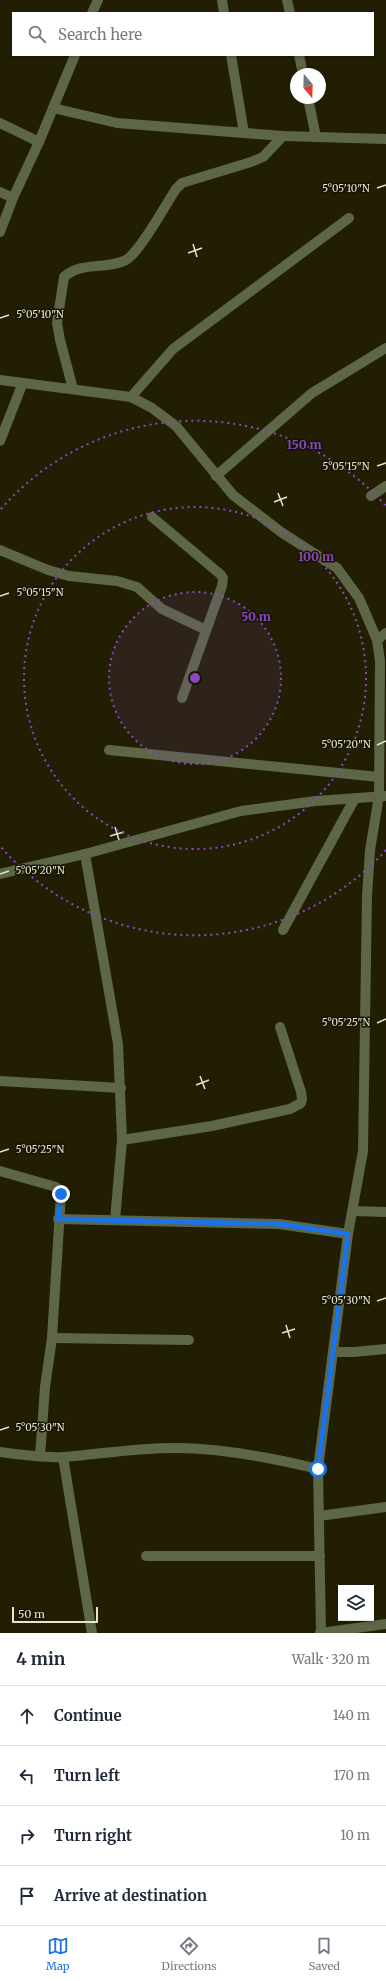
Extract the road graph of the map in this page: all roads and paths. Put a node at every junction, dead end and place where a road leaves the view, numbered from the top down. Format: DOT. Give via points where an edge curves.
graph roads {
  1 [pos="98,0"];
  2 [pos="222,0"];
  3 [pos="287,0"];
  4 [pos="92,12"];
  5 [pos="224,12"];
  6 [pos="290,12"];
  7 [pos="75,56"];
  8 [pos="231,56"];
  9 [pos="299,56"];
  10 [pos="302,68"];
  11 [pos="309,104"];
  12 [pos="53,108"];
  13 [pos="0,123"];
  14 [pos="244,133"];
  15 [pos="283,136"];
  16 [pos="316,137"];
  17 [pos="386,139"];
  18 [pos="40,142"];
  19 [pos="0,192"];
  20 [pos="12,198"];
  21 [pos="349,218"];
  22 [pos="0,232"];
  23 [pos="386,348"];
  24 [pos="0,380"];
  25 [pos="22,385"];
  26 [pos="73,389"];
  27 [pos="131,397"];
  28 [pos="0,441"];
  29 [pos="216,476"];
  30 [pos="386,486"];
  31 [pos="372,496"];
  32 [pos="152,517"];
  33 [pos="0,550"];
  34 [pos="206,630"];
  35 [pos="386,633"];
  36 [pos="377,640"];
  37 [pos="182,698"];
  38 [pos="109,750"];
  39 [pos="379,777"];
  40 [pos="382,796"];
  41 [pos="355,798"];
  42 [pos="85,854"];
  43 [pos="0,874"];
  44 [pos="283,930"];
  45 [pos="280,1027"];
  46 [pos="0,1081"];
  47 [pos="121,1088"];
  48 [pos="122,1140"];
  49 [pos="0,1171"];
  50 [pos="352,1211"];
  51 [pos="386,1212"];
  52 [pos="58,1219"];
  53 [pos="116,1220"];
  54 [pos="348,1234"];
  55 [pos="52,1338"];
  56 [pos="189,1340"];
  57 [pos="386,1349"];
  58 [pos="333,1352"];
  59 [pos="0,1452"];
  60 [pos="40,1456"];
  61 [pos="63,1457"];
  62 [pos="318,1469"];
  63 [pos="386,1507"];
  64 [pos="319,1516"];
  65 [pos="146,1556"];
  66 [pos="320,1556"];
  67 [pos="386,1624"];
  68 [pos="92,1633"];
  69 [pos="321,1633"];
  1 -- 4 [label="street"];
  2 -- 5 [label="street"];
  3 -- 6 [label="street"];
  7 -- 12 [label="street"];
  8 -- 14 [label="street"];
  9 -- 10 [label="street"];
  11 -- 16 [label="street"];
  12 -- 14 [label="street" via="117,123"];
  12 -- 18 [label="street"];
  13 -- 18 [label="street"];
  14 -- 15 [label="street"];
  15 -- 16 [label="street"];
  15 -- 26 [label="street" via="263,157 182,183 136,250 125,261 76,269 64,277 57,323"];
  16 -- 17 [label="street"];
  18 -- 20 [label="street"];
  19 -- 20 [label="street"];
  20 -- 22 [label="street"];
  21 -- 27 [label="street" via="173,349"];
  23 -- 29 [label="street" via="312,393"];
  24 -- 25 [label="street"];
  25 -- 26 [label="street"];
  25 -- 28 [label="street"];
  26 -- 27 [label="street"];
  27 -- 29 [label="street" via="152,408 176,426"];
  29 -- 36 [label="street" via="233,495 280,532 338,568 359,598"];
  30 -- 31 [label="street"];
  32 -- 34 [label="street" via="223,578"];
  33 -- 34 [label="street" via="69,576 117,581 137,587 162,609"];
  34 -- 37 [label="street"];
  35 -- 36 [label="street"];
  36 -- 39 [label="street" via="380,661"];
  38 -- 39 [label="street"];
  39 -- 40 [label="street"];
  40 -- 41 [label="street"];
  40 -- 50 [label="street" via="370,850 363,1151"];
  41 -- 42 [label="street" via="241,811"];
  41 -- 44 [label="street"];
  42 -- 43 [label="street"];
  42 -- 47 [label="street" via="118,1044"];
  45 -- 48 [label="street" via="301,1092 301,1103 290,1109 212,1126"];
  46 -- 47 [label="street"];
  47 -- 48 [label="street"];
  48 -- 53 [label="street"];
  49 -- 52 [label="street" via="56,1187 61,1194"];
  50 -- 51 [label="street"];
  50 -- 54 [label="street"];
  52 -- 53 [label="street"];
  52 -- 55 [label="street"];
  53 -- 54 [label="street" via="279,1224"];
  54 -- 58 [label="street"];
  55 -- 56 [label="street"];
  55 -- 60 [label="street" via="45,1387"];
  57 -- 58 [label="street"];
  58 -- 62 [label="street"];
  59 -- 60 [label="street"];
  60 -- 61 [label="street"];
  61 -- 62 [label="street" via="180,1448 254,1455"];
  61 -- 68 [label="street"];
  62 -- 64 [label="street"];
  63 -- 64 [label="street"];
  64 -- 66 [label="street"];
  65 -- 66 [label="street"];
  66 -- 69 [label="street"];
  67 -- 69 [label="street"];
}
